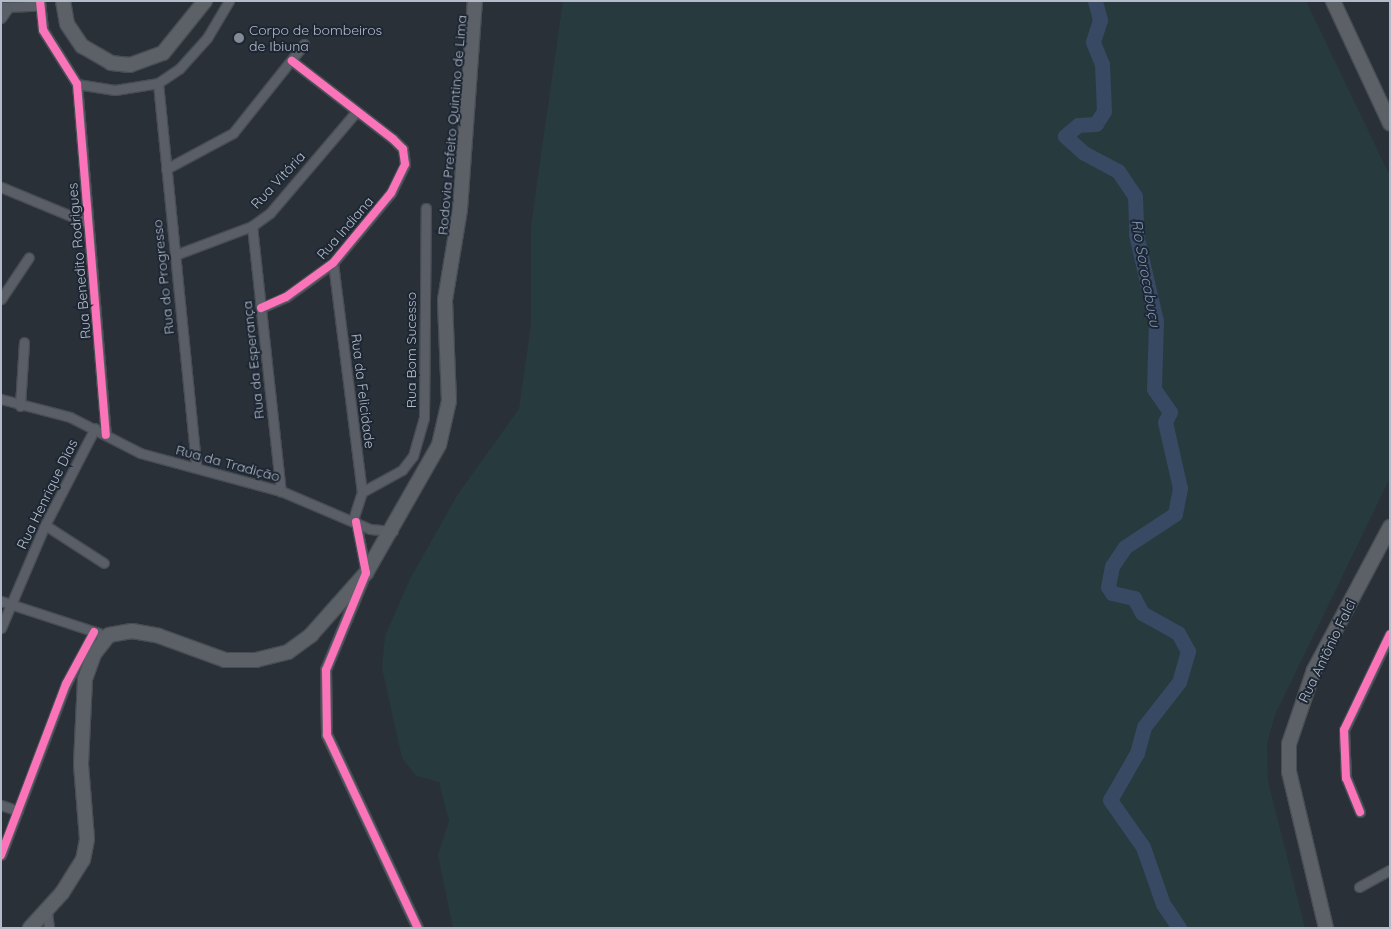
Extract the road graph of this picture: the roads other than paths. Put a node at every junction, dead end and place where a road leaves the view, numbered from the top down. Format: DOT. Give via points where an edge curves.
graph roads {
  1 [pos="63,1"];
  2 [pos="206,1"];
  3 [pos="229,1"];
  4 [pos="475,1"];
  5 [pos="1333,1"];
  6 [pos="39,3"];
  7 [pos="5,7"];
  8 [pos="1,18"];
  9 [pos="304,44"];
  10 [pos="292,61"];
  11 [pos="158,83"];
  12 [pos="77,84"];
  13 [pos="356,112"];
  14 [pos="1390,123"];
  15 [pos="166,169"];
  16 [pos="1,187"];
  17 [pos="426,208"];
  18 [pos="88,223"];
  19 [pos="252,226"];
  20 [pos="175,255"];
  21 [pos="29,257"];
  22 [pos="333,263"];
  23 [pos="1,299"];
  24 [pos="261,308"];
  25 [pos="24,342"];
  26 [pos="1,399"];
  27 [pos="20,406"];
  28 [pos="95,428"];
  29 [pos="106,435"];
  30 [pos="196,467"];
  31 [pos="281,491"];
  32 [pos="362,492"];
  33 [pos="354,521"];
  34 [pos="45,524"];
  35 [pos="1390,527"];
  36 [pos="394,532"];
  37 [pos="104,563"];
  38 [pos="366,573"];
  39 [pos="1,601"];
  40 [pos="11,606"];
  41 [pos="1,628"];
  42 [pos="94,632"];
  43 [pos="1390,634"];
  44 [pos="109,635"];
  45 [pos="1,805"];
  46 [pos="18,811"];
  47 [pos="1360,812"];
  48 [pos="1,855"];
  49 [pos="1390,870"];
  50 [pos="1359,886"];
  51 [pos="47,912"];
  52 [pos="30,928"];
  53 [pos="48,928"];
  54 [pos="418,928"];
  55 [pos="1326,928"];
  1 -- 2 [label="main road" via="67,24 82,46 111,63 130,65 168,48"];
  3 -- 11 [label="street" via="207,38 179,69"];
  4 -- 36 [label="main road, Rodovia Prefeito Quintino de Lima" via="460,210 445,300 447,421"];
  5 -- 14 [label="main road"];
  6 -- 7 [label="street"];
  6 -- 12 [label="street" via="43,30"];
  7 -- 8 [label="street"];
  9 -- 10 [label="street"];
  10 -- 13 [label="street"];
  10 -- 15 [label="street" via="233,133"];
  11 -- 12 [label="street" via="115,90"];
  11 -- 15 [label="street, Rua do Progresso"];
  12 -- 18 [label="street, Rua Benedito Rodrigues"];
  13 -- 19 [label="street, Rua Vitória" via="270,213"];
  13 -- 22 [label="street, Rua Indiana" via="393,139 402,149 405,164 391,193"];
  15 -- 20 [label="street, Rua do Progresso"];
  16 -- 18 [label="street"];
  17 -- 32 [label="street, Rua Bom Sucesso" via="424,418 413,456 402,470"];
  18 -- 29 [label="street, Rua Benedito Rodrigues"];
  19 -- 20 [label="street, Rua Vitória"];
  19 -- 24 [label="street, Rua da Esperança"];
  20 -- 30 [label="street, Rua do Progresso"];
  21 -- 23 [label="street"];
  22 -- 24 [label="street, Rua Indiana" via="286,298"];
  22 -- 32 [label="street, Rua da Felicidade"];
  24 -- 31 [label="street, Rua da Esperança"];
  25 -- 27 [label="street"];
  26 -- 27 [label="street, Rua da Tradição"];
  27 -- 28 [label="street, Rua da Tradição"];
  28 -- 29 [label="street, Rua da Tradição"];
  28 -- 34 [label="street, Rua Henrique Dias"];
  29 -- 30 [label="street, Rua da Tradição" via="140,453"];
  30 -- 31 [label="street, Rua da Tradição"];
  31 -- 33 [label="street, Rua da Tradição"];
  32 -- 33 [label="street, Rua da Felicidade"];
  33 -- 36 [label="street, Rua da Tradição" via="370,529"];
  33 -- 38 [label="street"];
  34 -- 37 [label="street"];
  34 -- 40 [label="street, Rua Henrique Dias"];
  35 -- 55 [label="main road, Rua Antônio Falci" via="1314,670 1289,744 1289,772"];
  36 -- 38 [label="main road, Rodovia Prefeito Quintino de Lima"];
  38 -- 44 [label="main road, Rodovia Prefeito Quintino de Lima" via="311,635 288,652 256,660 225,660 159,636 132,631"];
  38 -- 54 [label="street" via="326,670 327,735"];
  39 -- 40 [label="street"];
  40 -- 41 [label="street, Rua Henrique Dias"];
  40 -- 42 [label="street"];
  42 -- 44 [label="street"];
  42 -- 46 [label="street" via="66,684"];
  43 -- 47 [label="street" via="1344,730 1346,778"];
  44 -- 51 [label="main road" via="94,654 84,689 81,764 87,839 83,860"];
  45 -- 46 [label="street"];
  46 -- 48 [label="street"];
  49 -- 50 [label="street"];
  51 -- 52 [label="main road"];
  51 -- 53 [label="street"];
}
